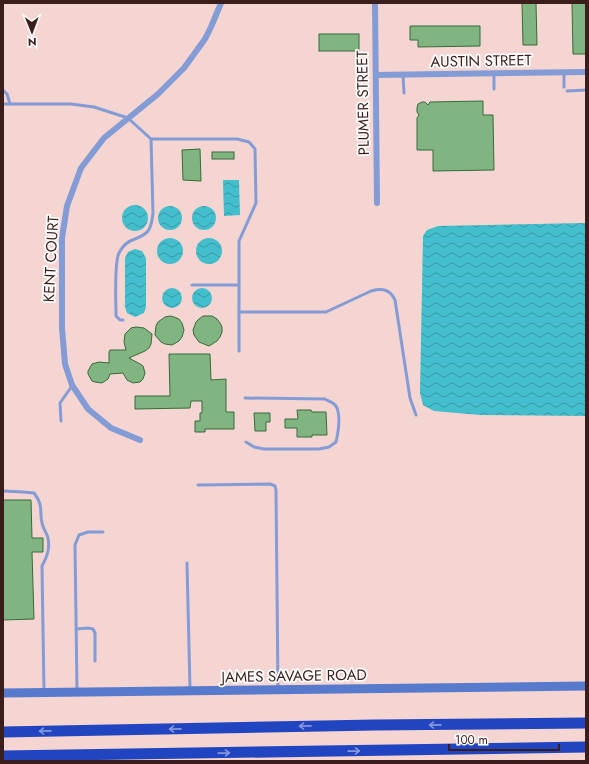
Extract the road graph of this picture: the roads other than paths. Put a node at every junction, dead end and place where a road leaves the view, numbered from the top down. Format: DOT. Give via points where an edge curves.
graph roads {
  1 [pos="221,3"];
  2 [pos="375,3"];
  3 [pos="586,72"];
  4 [pos="564,73"];
  5 [pos="494,74"];
  6 [pos="376,75"];
  7 [pos="404,75"];
  8 [pos="564,87"];
  9 [pos="494,89"];
  10 [pos="3,90"];
  11 [pos="586,90"];
  12 [pos="567,91"];
  13 [pos="404,93"];
  14 [pos="3,104"];
  15 [pos="10,104"];
  16 [pos="128,118"];
  17 [pos="151,139"];
  18 [pos="377,203"];
  19 [pos="239,284"];
  20 [pos="192,285"];
  21 [pos="239,312"];
  22 [pos="123,320"];
  23 [pos="239,351"];
  24 [pos="72,385"];
  25 [pos="245,398"];
  26 [pos="416,415"];
  27 [pos="61,421"];
  28 [pos="140,440"];
  29 [pos="246,442"];
  30 [pos="198,485"];
  31 [pos="3,491"];
  32 [pos="103,532"];
  33 [pos="187,563"];
  34 [pos="76,628"];
  35 [pos="95,661"];
  36 [pos="586,686"];
  37 [pos="278,690"];
  38 [pos="190,691"];
  39 [pos="44,692"];
  40 [pos="77,692"];
  41 [pos="3,693"];
  42 [pos="586,723"];
  43 [pos="3,732"];
  44 [pos="586,747"];
  45 [pos="3,756"];
  1 -- 16 [label="street, KENT COURT" via="205,39 184,68 158,94"];
  2 -- 6 [label="street, PLUMER STREET"];
  3 -- 4 [label="street, AUSTIN STREET"];
  4 -- 5 [label="street, AUSTIN STREET"];
  4 -- 8 [label="lane"];
  5 -- 7 [label="street, AUSTIN STREET"];
  5 -- 9 [label="lane"];
  6 -- 7 [label="street, AUSTIN STREET"];
  6 -- 18 [label="street, PLUMER STREET"];
  7 -- 13 [label="lane"];
  10 -- 15 [label="lane"];
  11 -- 12 [label="lane"];
  14 -- 15 [label="lane"];
  15 -- 16 [label="lane" via="71,104 94,107"];
  16 -- 17 [label="lane"];
  16 -- 24 [label="street, KENT COURT" via="104,138 81,168 67,206 62,238 62,328 65,364"];
  17 -- 19 [label="lane" via="237,139 249,142 255,149 256,203 239,241"];
  17 -- 22 [label="lane" via="151,223 148,232 124,246 118,255 116,265 116,316"];
  19 -- 20 [label="lane"];
  19 -- 21 [label="lane"];
  21 -- 23 [label="lane"];
  21 -- 26 [label="lane" via="326,312 378,289 386,290 395,300 410,398"];
  24 -- 27 [label="lane" via="60,403"];
  24 -- 28 [label="street, KENT COURT" via="88,409 111,428"];
  25 -- 29 [label="lane" via="325,399 335,404 338,412 336,442 329,447 264,449"];
  30 -- 37 [label="lane" via="275,486"];
  31 -- 39 [label="lane" via="34,494 42,507 42,522 48,537 48,552 42,566"];
  32 -- 34 [label="lane" via="78,535 75,544"];
  33 -- 38 [label="lane"];
  34 -- 35 [label="lane" via="93,629"];
  34 -- 40 [label="lane"];
  36 -- 37 [label="street, JAMES SAVAGE ROAD"];
  37 -- 38 [label="street, JAMES SAVAGE ROAD"];
  38 -- 40 [label="street, JAMES SAVAGE ROAD"];
  39 -- 40 [label="street, JAMES SAVAGE ROAD"];
  39 -- 41 [label="street, JAMES SAVAGE ROAD"];
  42 -- 43 [label="highway, one-way"];
  45 -- 44 [label="highway, one-way"];
}
